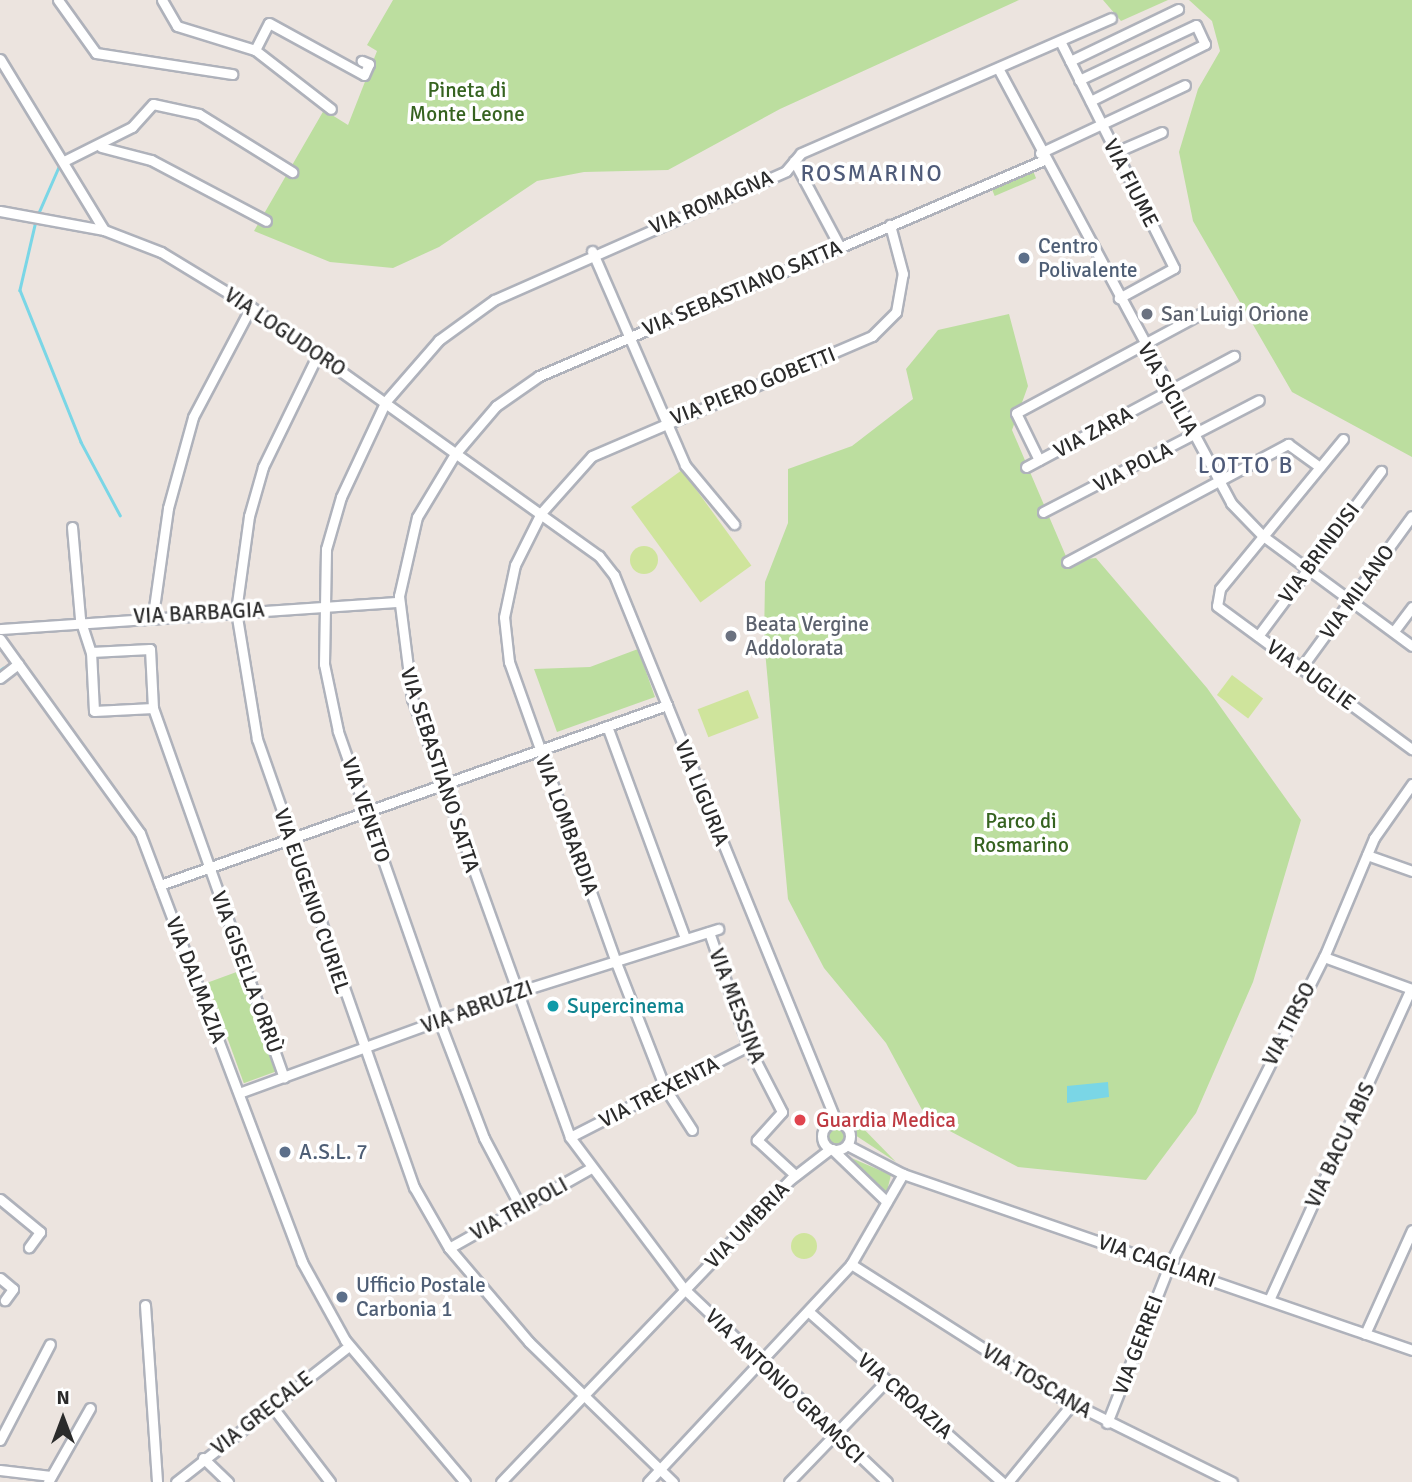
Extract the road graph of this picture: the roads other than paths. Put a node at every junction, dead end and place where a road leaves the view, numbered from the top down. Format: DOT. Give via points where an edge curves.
graph roads {
  1 [pos="58,0"];
  2 [pos="162,0"];
  3 [pos="1178,9"];
  4 [pos="1111,18"];
  5 [pos="1060,41"];
  6 [pos="255,50"];
  7 [pos="0,59"];
  8 [pos="362,61"];
  9 [pos="1070,61"];
  10 [pos="999,70"];
  11 [pos="232,74"];
  12 [pos="1079,80"];
  13 [pos="1185,85"];
  14 [pos="1090,101"];
  15 [pos="331,109"];
  16 [pos="1102,124"];
  17 [pos="1161,132"];
  18 [pos="101,147"];
  19 [pos="1116,152"];
  20 [pos="1042,156"];
  21 [pos="64,161"];
  22 [pos="794,161"];
  23 [pos="292,172"];
  24 [pos="0,211"];
  25 [pos="266,220"];
  26 [pos="890,225"];
  27 [pos="104,230"];
  28 [pos="840,247"];
  29 [pos="592,251"];
  30 [pos="1119,298"];
  31 [pos="251,307"];
  32 [pos="1200,314"];
  33 [pos="631,336"];
  34 [pos="1144,344"];
  35 [pos="318,354"];
  36 [pos="1234,356"];
  37 [pos="1170,391"];
  38 [pos="1259,400"];
  39 [pos="386,401"];
  40 [pos="667,421"];
  41 [pos="1194,436"];
  42 [pos="1343,439"];
  43 [pos="455,454"];
  44 [pos="1039,460"];
  45 [pos="1026,467"];
  46 [pos="1320,467"];
  47 [pos="1381,471"];
  48 [pos="1218,481"];
  49 [pos="1043,512"];
  50 [pos="541,513"];
  51 [pos="1412,516"];
  52 [pos="734,524"];
  53 [pos="72,527"];
  54 [pos="1263,536"];
  55 [pos="1068,562"];
  56 [pos="1307,568"];
  57 [pos="1351,600"];
  58 [pos="399,602"];
  59 [pos="323,606"];
  60 [pos="1412,607"];
  61 [pos="236,611"];
  62 [pos="153,615"];
  63 [pos="80,619"];
  64 [pos="0,629"];
  65 [pos="1394,631"];
  66 [pos="1258,636"];
  67 [pos="0,639"];
  68 [pos="1412,646"];
  69 [pos="91,652"];
  70 [pos="18,664"];
  71 [pos="1301,668"];
  72 [pos="0,678"];
  73 [pos="667,705"];
  74 [pos="153,708"];
  75 [pos="607,726"];
  76 [pos="1412,749"];
  77 [pos="540,750"];
  78 [pos="443,784"];
  79 [pos="1412,784"];
  80 [pos="366,811"];
  81 [pos="291,838"];
  82 [pos="1367,855"];
  83 [pos="209,867"];
  84 [pos="1412,871"];
  85 [pos="160,885"];
  86 [pos="713,931"];
  87 [pos="685,938"];
  88 [pos="1324,957"];
  89 [pos="615,960"];
  90 [pos="1412,989"];
  91 [pos="517,992"];
  92 [pos="439,1020"];
  93 [pos="748,1046"];
  94 [pos="363,1048"];
  95 [pos="284,1077"];
  96 [pos="665,1088"];
  97 [pos="239,1093"];
  98 [pos="828,1127"];
  99 [pos="692,1130"];
  100 [pos="850,1134"];
  101 [pos="570,1138"];
  102 [pos="847,1145"];
  103 [pos="831,1149"];
  104 [pos="872,1156"];
  105 [pos="810,1161"];
  106 [pos="589,1169"];
  107 [pos="902,1174"];
  108 [pos="794,1175"];
  109 [pos="0,1199"];
  110 [pos="887,1202"];
  111 [pos="521,1208"];
  112 [pos="1412,1230"];
  113 [pos="29,1247"];
  114 [pos="449,1248"];
  115 [pos="851,1264"];
  116 [pos="1169,1266"];
  117 [pos="0,1279"];
  118 [pos="684,1289"];
  119 [pos="5,1300"];
  120 [pos="1269,1300"];
  121 [pos="145,1304"];
  122 [pos="808,1311"];
  123 [pos="1365,1334"];
  124 [pos="50,1343"];
  125 [pos="349,1346"];
  126 [pos="1412,1350"];
  127 [pos="759,1362"];
  128 [pos="887,1381"];
  129 [pos="583,1396"];
  130 [pos="1072,1404"];
  131 [pos="271,1405"];
  132 [pos="90,1408"];
  133 [pos="1107,1423"];
  134 [pos="836,1435"];
  135 [pos="0,1440"];
  136 [pos="203,1458"];
  137 [pos="660,1469"];
  138 [pos="0,1470"];
  139 [pos="49,1479"];
  140 [pos="328,1480"];
  141 [pos="157,1482"];
  142 [pos="176,1482"];
  143 [pos="228,1482"];
  144 [pos="317,1482"];
  145 [pos="465,1482"];
  146 [pos="501,1482"];
  147 [pos="648,1482"];
  148 [pos="673,1482"];
  149 [pos="789,1482"];
  150 [pos="887,1482"];
  151 [pos="1002,1482"];
  152 [pos="1008,1482"];
  153 [pos="1232,1482"];
  1 -- 11 [label="street" via="96,53"];
  2 -- 6 [label="street" via="177,26"];
  3 -- 9 [label="street"];
  4 -- 5 [label="street, VIA ROMAGNA"];
  5 -- 9 [label="street, VIA FIUME"];
  5 -- 10 [label="street, VIA ROMAGNA"];
  6 -- 8 [label="street" via="270,23 364,75 369,64"];
  6 -- 15 [label="street"];
  7 -- 21 [label="street"];
  9 -- 12 [label="street, VIA FIUME"];
  10 -- 20 [label="street, VIA SICILIA"];
  10 -- 22 [label="street, VIA ROMAGNA"];
  12 -- 14 [label="street, VIA FIUME"];
  12 -- 14 [label="street" via="1196,25 1205,44"];
  13 -- 16 [label="street, VIA SEBASTIANO SATTA"];
  14 -- 16 [label="street, VIA FIUME"];
  16 -- 19 [label="street, VIA FIUME"];
  16 -- 20 [label="street, VIA SEBASTIANO SATTA"];
  17 -- 19 [label="street"];
  18 -- 21 [label="street"];
  18 -- 23 [label="street" via="153,104 199,114"];
  18 -- 25 [label="street" via="151,160"];
  19 -- 30 [label="street, VIA FIUME" via="1174,268"];
  20 -- 26 [label="street, VIA SEBASTIANO SATTA"];
  20 -- 30 [label="street, VIA SICILIA"];
  21 -- 27 [label="street"];
  22 -- 28 [label="street"];
  22 -- 29 [label="street, VIA ROMAGNA" via="786,171"];
  24 -- 27 [label="street, VIA LOGUDORO"];
  26 -- 28 [label="street, VIA SEBASTIANO SATTA"];
  26 -- 40 [label="street, VIA PIERO GOBETTI" via="903,274 896,312 872,336"];
  27 -- 31 [label="street, VIA LOGUDORO" via="161,252"];
  28 -- 33 [label="street, VIA SEBASTIANO SATTA"];
  29 -- 33 [label="street"];
  29 -- 39 [label="street, VIA ROMAGNA" via="494,300 439,340"];
  30 -- 34 [label="street, VIA SICILIA"];
  31 -- 35 [label="street, VIA LOGUDORO"];
  31 -- 62 [label="street" via="193,418 168,508"];
  32 -- 34 [label="street"];
  33 -- 40 [label="street"];
  33 -- 43 [label="street, VIA SEBASTIANO SATTA" via="538,376 496,406"];
  34 -- 37 [label="street, VIA SICILIA"];
  34 -- 44 [label="street" via="1016,413"];
  35 -- 39 [label="street, VIA LOGUDORO"];
  35 -- 61 [label="street, VIA EUGENIO CURIEL" via="263,467 249,516"];
  36 -- 37 [label="street, VIA ZARA"];
  37 -- 41 [label="street, VIA SICILIA"];
  37 -- 44 [label="street, VIA ZARA"];
  38 -- 41 [label="street, VIA POLA"];
  39 -- 43 [label="street, VIA LOGUDORO"];
  39 -- 59 [label="street, VIA VENETO" via="341,497 326,549"];
  40 -- 50 [label="street, VIA PIERO GOBETTI" via="592,457"];
  40 -- 52 [label="street" via="685,465"];
  41 -- 48 [label="street, VIA SICILIA"];
  41 -- 49 [label="street, VIA POLA"];
  42 -- 46 [label="street"];
  43 -- 50 [label="street, VIA LOGUDORO"];
  43 -- 58 [label="street, VIA SEBASTIANO SATTA" via="417,517"];
  44 -- 45 [label="street, VIA ZARA"];
  46 -- 48 [label="street" via="1288,444"];
  46 -- 54 [label="street"];
  47 -- 56 [label="street, VIA BRINDISI"];
  48 -- 54 [label="street, VIA SICILIA"];
  48 -- 55 [label="street"];
  50 -- 73 [label="street, VIA LIGURIA" via="614,575"];
  50 -- 77 [label="street, VIA LOMBARDIA" via="515,565 504,617 509,662"];
  51 -- 57 [label="street, VIA MILANO"];
  53 -- 63 [label="street"];
  54 -- 56 [label="street, VIA SICILIA"];
  54 -- 66 [label="street, VIA PUGLIE" via="1216,597 1217,606"];
  56 -- 57 [label="street, VIA SICILIA"];
  56 -- 66 [label="street, VIA BRINDISI"];
  57 -- 65 [label="street, VIA SICILIA"];
  57 -- 71 [label="street, VIA MILANO"];
  58 -- 59 [label="street, VIA BARBAGIA"];
  58 -- 78 [label="street, VIA SEBASTIANO SATTA" via="412,699"];
  59 -- 61 [label="street, VIA BARBAGIA"];
  59 -- 80 [label="street, VIA VENETO" via="324,664 335,718"];
  60 -- 65 [label="street"];
  61 -- 62 [label="street, VIA BARBAGIA"];
  61 -- 81 [label="street, VIA EUGENIO CURIEL" via="257,739"];
  62 -- 63 [label="street, VIA BARBAGIA"];
  63 -- 64 [label="street, VIA BARBAGIA"];
  63 -- 69 [label="street"];
  65 -- 68 [label="street, VIA SICILIA"];
  66 -- 71 [label="street, VIA PUGLIE"];
  67 -- 70 [label="street, VIA DALMAZIA"];
  69 -- 74 [label="street, VIA GISELLA ORRÙ" via="150,649"];
  69 -- 74 [label="street" via="94,711"];
  70 -- 72 [label="street"];
  70 -- 85 [label="street, VIA DALMAZIA" via="140,833"];
  71 -- 76 [label="street, VIA PUGLIE"];
  73 -- 75 [label="street"];
  73 -- 98 [label="street, VIA LIGURIA" via="824,1102"];
  74 -- 83 [label="street, VIA GISELLA ORRÙ"];
  75 -- 77 [label="street"];
  75 -- 87 [label="street, VIA MESSINA"];
  77 -- 78 [label="street"];
  77 -- 89 [label="street, VIA LOMBARDIA"];
  78 -- 80 [label="street"];
  78 -- 91 [label="street, VIA SEBASTIANO SATTA"];
  79 -- 82 [label="street, VIA TIRSO"];
  80 -- 81 [label="street"];
  80 -- 92 [label="street, VIA VENETO"];
  81 -- 83 [label="street"];
  81 -- 94 [label="street, VIA EUGENIO CURIEL"];
  82 -- 84 [label="street"];
  82 -- 88 [label="street, VIA TIRSO"];
  83 -- 85 [label="street"];
  83 -- 95 [label="street, VIA GISELLA ORRÙ"];
  85 -- 97 [label="street, VIA DALMAZIA"];
  86 -- 87 [label="street, VIA ABRUZZI"];
  86 -- 93 [label="street, VIA MESSINA"];
  87 -- 89 [label="street, VIA ABRUZZI"];
  88 -- 90 [label="street"];
  88 -- 116 [label="street, VIA TIRSO"];
  89 -- 91 [label="street, VIA ABRUZZI"];
  89 -- 96 [label="street, VIA LOMBARDIA"];
  90 -- 120 [label="street, VIA BACU ABIS"];
  91 -- 92 [label="street, VIA ABRUZZI"];
  91 -- 101 [label="street, VIA SEBASTIANO SATTA"];
  92 -- 94 [label="street, VIA ABRUZZI"];
  92 -- 111 [label="street, VIA VENETO" via="484,1138"];
  93 -- 96 [label="street, VIA TREXENTA"];
  93 -- 108 [label="street, VIA MESSINA" via="782,1112 757,1140"];
  94 -- 95 [label="street, VIA ABRUZZI"];
  94 -- 114 [label="street, VIA EUGENIO CURIEL" via="414,1187"];
  95 -- 97 [label="street, VIA ABRUZZI"];
  96 -- 99 [label="street, VIA LOMBARDIA"];
  96 -- 101 [label="street, VIA TREXENTA"];
  97 -- 125 [label="street, VIA DALMAZIA" via="302,1262"];
  98 -- 100 [label="street"];
  98 -- 103 [label="street"];
  98 -- 105 [label="street, VIA UMBRIA"];
  100 -- 102 [label="street"];
  100 -- 104 [label="street"];
  101 -- 106 [label="street, VIA SEBASTIANO SATTA"];
  102 -- 103 [label="street, VIA UMBRIA"];
  102 -- 104 [label="street"];
  103 -- 105 [label="street, VIA UMBRIA"];
  103 -- 110 [label="street"];
  104 -- 107 [label="street, VIA CAGLIARI"];
  105 -- 108 [label="street, VIA UMBRIA"];
  106 -- 111 [label="street, VIA TRIPOLI"];
  106 -- 118 [label="street, VIA SEBASTIANO SATTA"];
  107 -- 110 [label="street"];
  107 -- 116 [label="street, VIA CAGLIARI"];
  108 -- 118 [label="street, VIA UMBRIA"];
  109 -- 113 [label="street" via="40,1232"];
  110 -- 115 [label="street"];
  111 -- 114 [label="street, VIA TRIPOLI"];
  112 -- 123 [label="street"];
  114 -- 129 [label="street, VIA EUGENIO CURIEL"];
  115 -- 122 [label="street"];
  115 -- 130 [label="street, VIA TOSCANA"];
  116 -- 120 [label="street, VIA CAGLIARI"];
  116 -- 133 [label="street, VIA GERREI"];
  117 -- 119 [label="street" via="13,1289"];
  118 -- 127 [label="street, VIA ANTONIO GRAMSCI"];
  118 -- 129 [label="street, VIA UMBRIA"];
  120 -- 123 [label="street, VIA CAGLIARI"];
  121 -- 141 [label="street"];
  122 -- 127 [label="street"];
  122 -- 128 [label="street, VIA CROAZIA"];
  123 -- 126 [label="street, VIA CAGLIARI"];
  124 -- 135 [label="street"];
  125 -- 131 [label="street, VIA GRECALE"];
  125 -- 145 [label="street, VIA DALMAZIA"];
  127 -- 134 [label="street, VIA ANTONIO GRAMSCI"];
  127 -- 137 [label="street"];
  128 -- 134 [label="street"];
  128 -- 151 [label="street, VIA CROAZIA"];
  129 -- 137 [label="street, VIA EUGENIO CURIEL"];
  129 -- 146 [label="street, VIA UMBRIA"];
  130 -- 133 [label="street, VIA TOSCANA"];
  130 -- 152 [label="street"];
  131 -- 136 [label="street, VIA GRECALE"];
  131 -- 140 [label="street"];
  132 -- 139 [label="street"];
  133 -- 153 [label="street, VIA TOSCANA"];
  134 -- 149 [label="street"];
  134 -- 150 [label="street, VIA ANTONIO GRAMSCI"];
  136 -- 142 [label="street, VIA GRECALE"];
  136 -- 143 [label="street"];
  137 -- 147 [label="street"];
  137 -- 148 [label="street, VIA EUGENIO CURIEL"];
  138 -- 139 [label="street"];
  140 -- 144 [label="street"];
}
